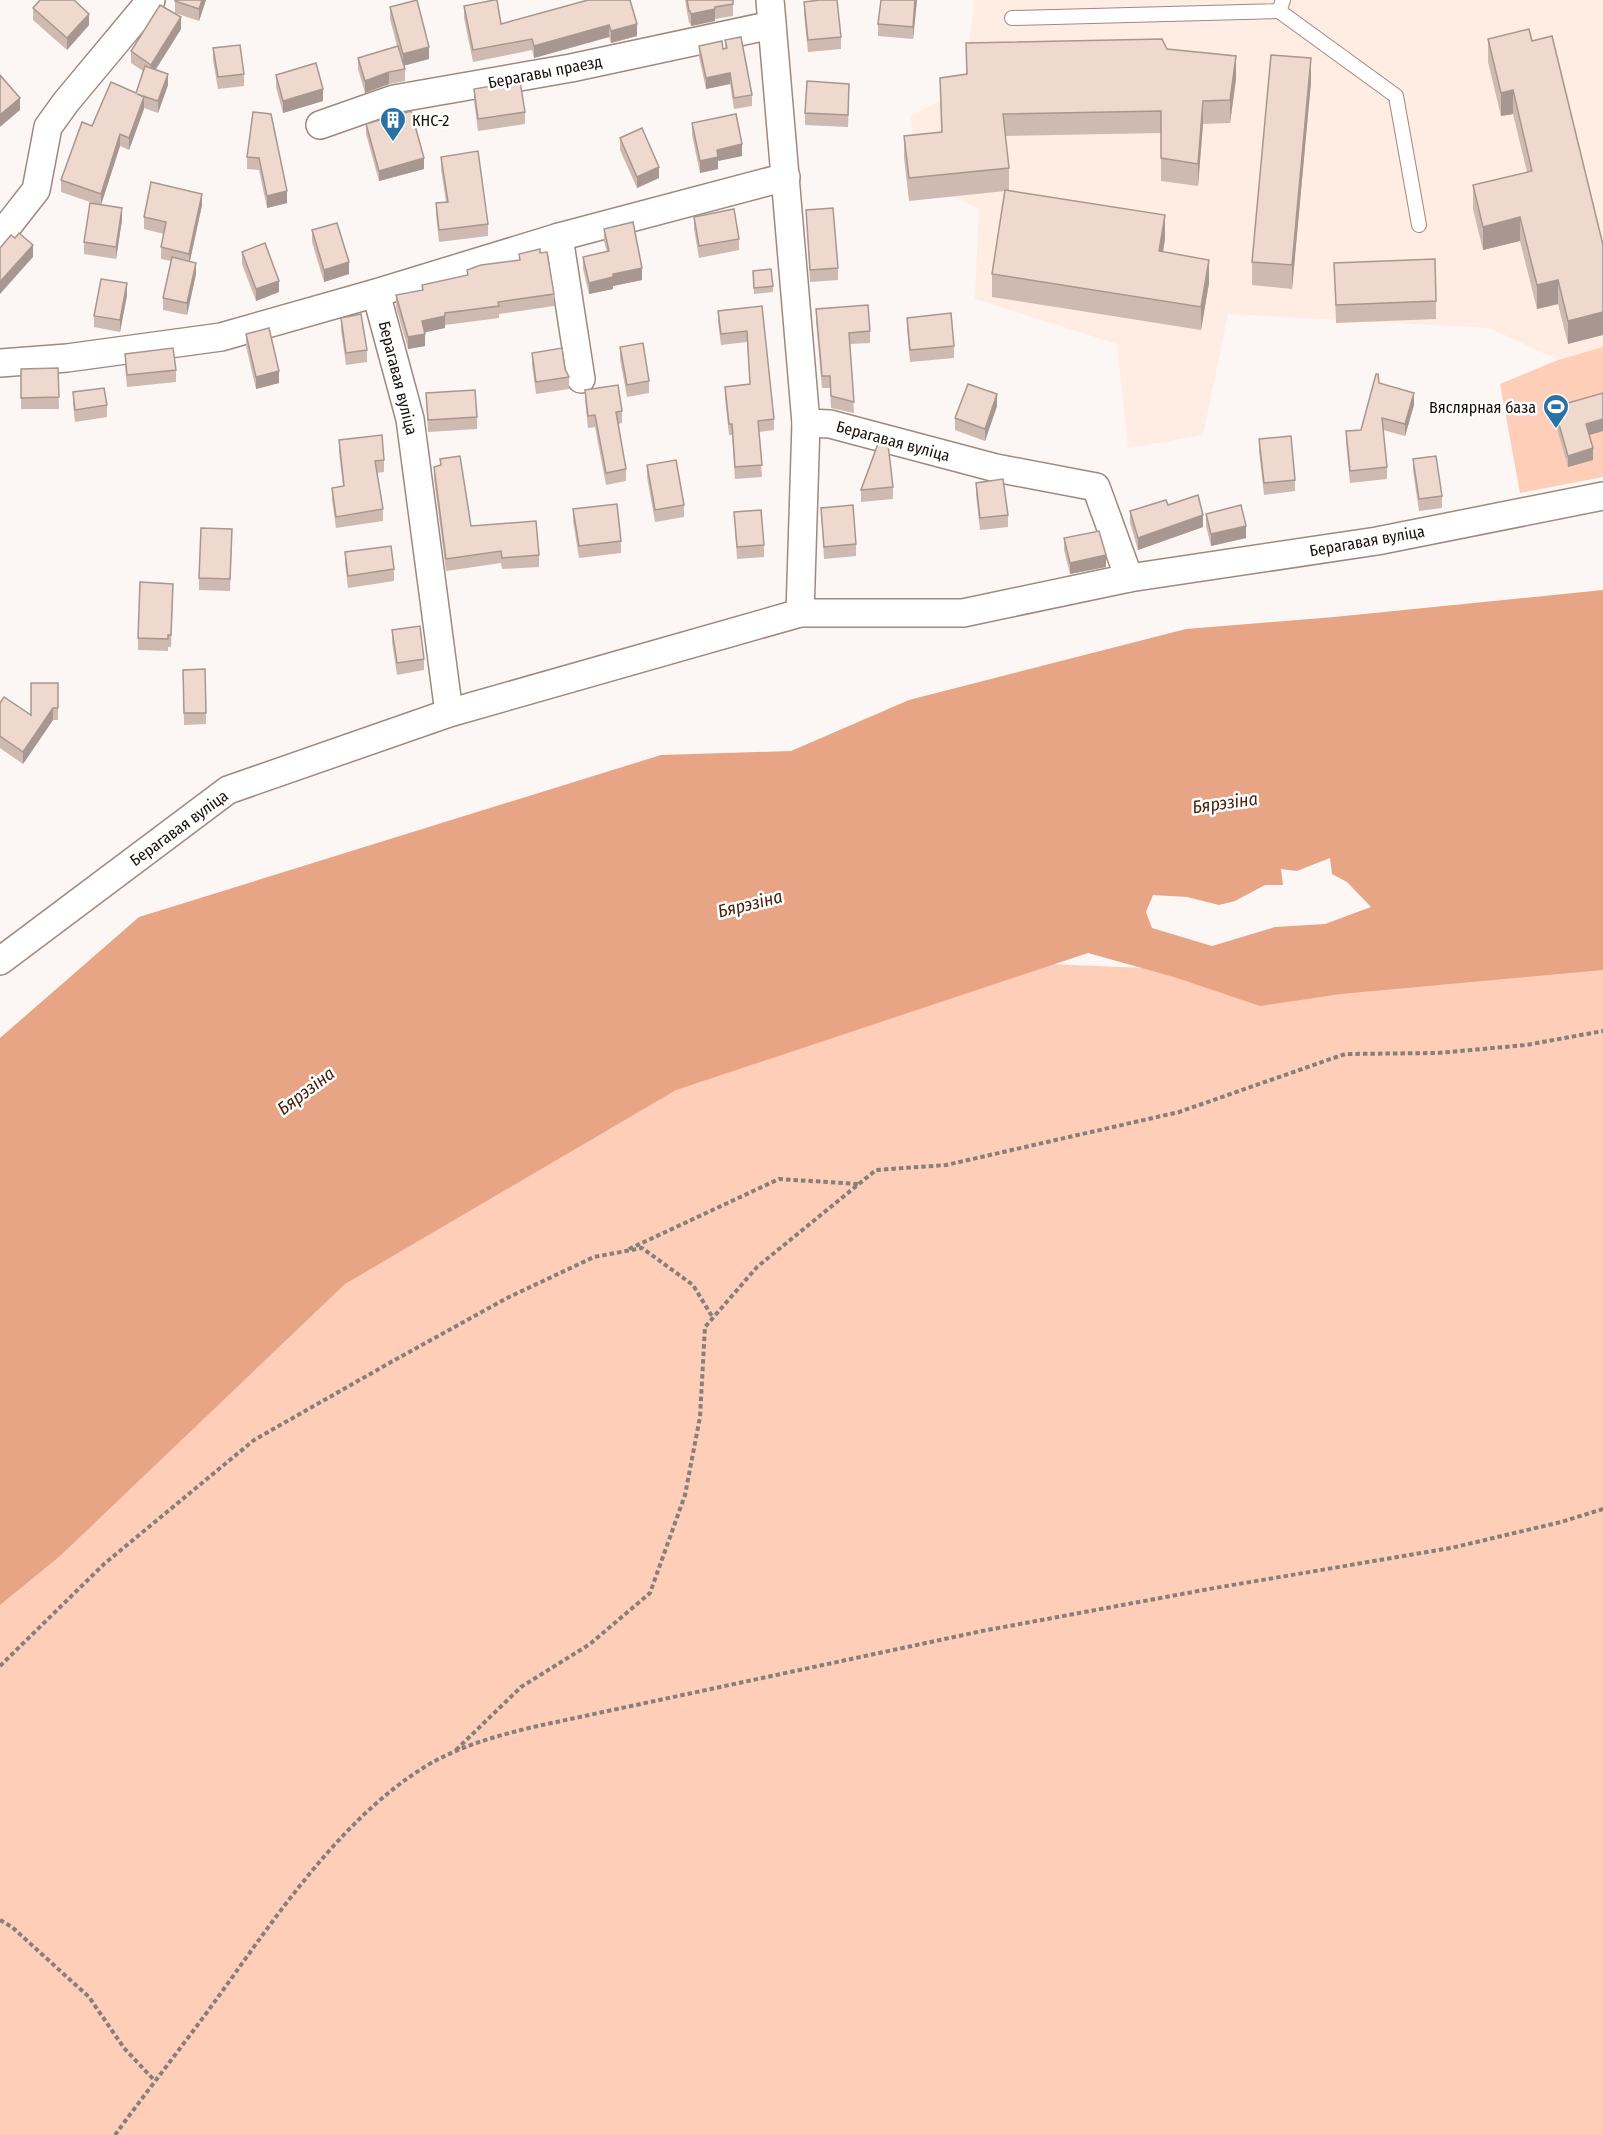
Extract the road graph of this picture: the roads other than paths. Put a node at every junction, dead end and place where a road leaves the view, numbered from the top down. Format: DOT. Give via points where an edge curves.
graph roads {
  1 [pos="151,0"];
  2 [pos="1281,5"];
  3 [pos="771,13"];
  4 [pos="1011,18"];
  5 [pos="320,125"];
  6 [pos="786,177"];
  7 [pos="1419,225"];
  8 [pos="0,236"];
  9 [pos="559,237"];
  10 [pos="376,293"];
  11 [pos="0,363"];
  12 [pos="581,379"];
  13 [pos="806,423"];
  14 [pos="1603,496"];
  15 [pos="1129,578"];
  16 [pos="800,612"];
  17 [pos="449,713"];
  18 [pos="0,961"];
  1 -- 8 [label="street" via="48,127 36,190"];
  2 -- 4 [label="lane"];
  2 -- 7 [label="lane" via="1396,96"];
  3 -- 5 [label="street, Берагавы праезд" via="571,68 394,99"];
  3 -- 6 [label="street"];
  6 -- 9 [label="street"];
  6 -- 13 [label="street"];
  9 -- 10 [label="street"];
  9 -- 12 [label="street"];
  10 -- 11 [label="street" via="220,337"];
  10 -- 17 [label="street, Берагавая вуліца" via="410,419"];
  13 -- 15 [label="street, Берагавая вуліца" via="830,424 996,468 1096,487"];
  13 -- 16 [label="street"];
  14 -- 15 [label="street, Берагавая вуліца" via="1377,541"];
  15 -- 16 [label="street, Берагавая вуліца" via="963,613"];
  16 -- 17 [label="street, Берагавая вуліца"];
  17 -- 18 [label="street, Берагавая вуліца" via="228,790"];
}
